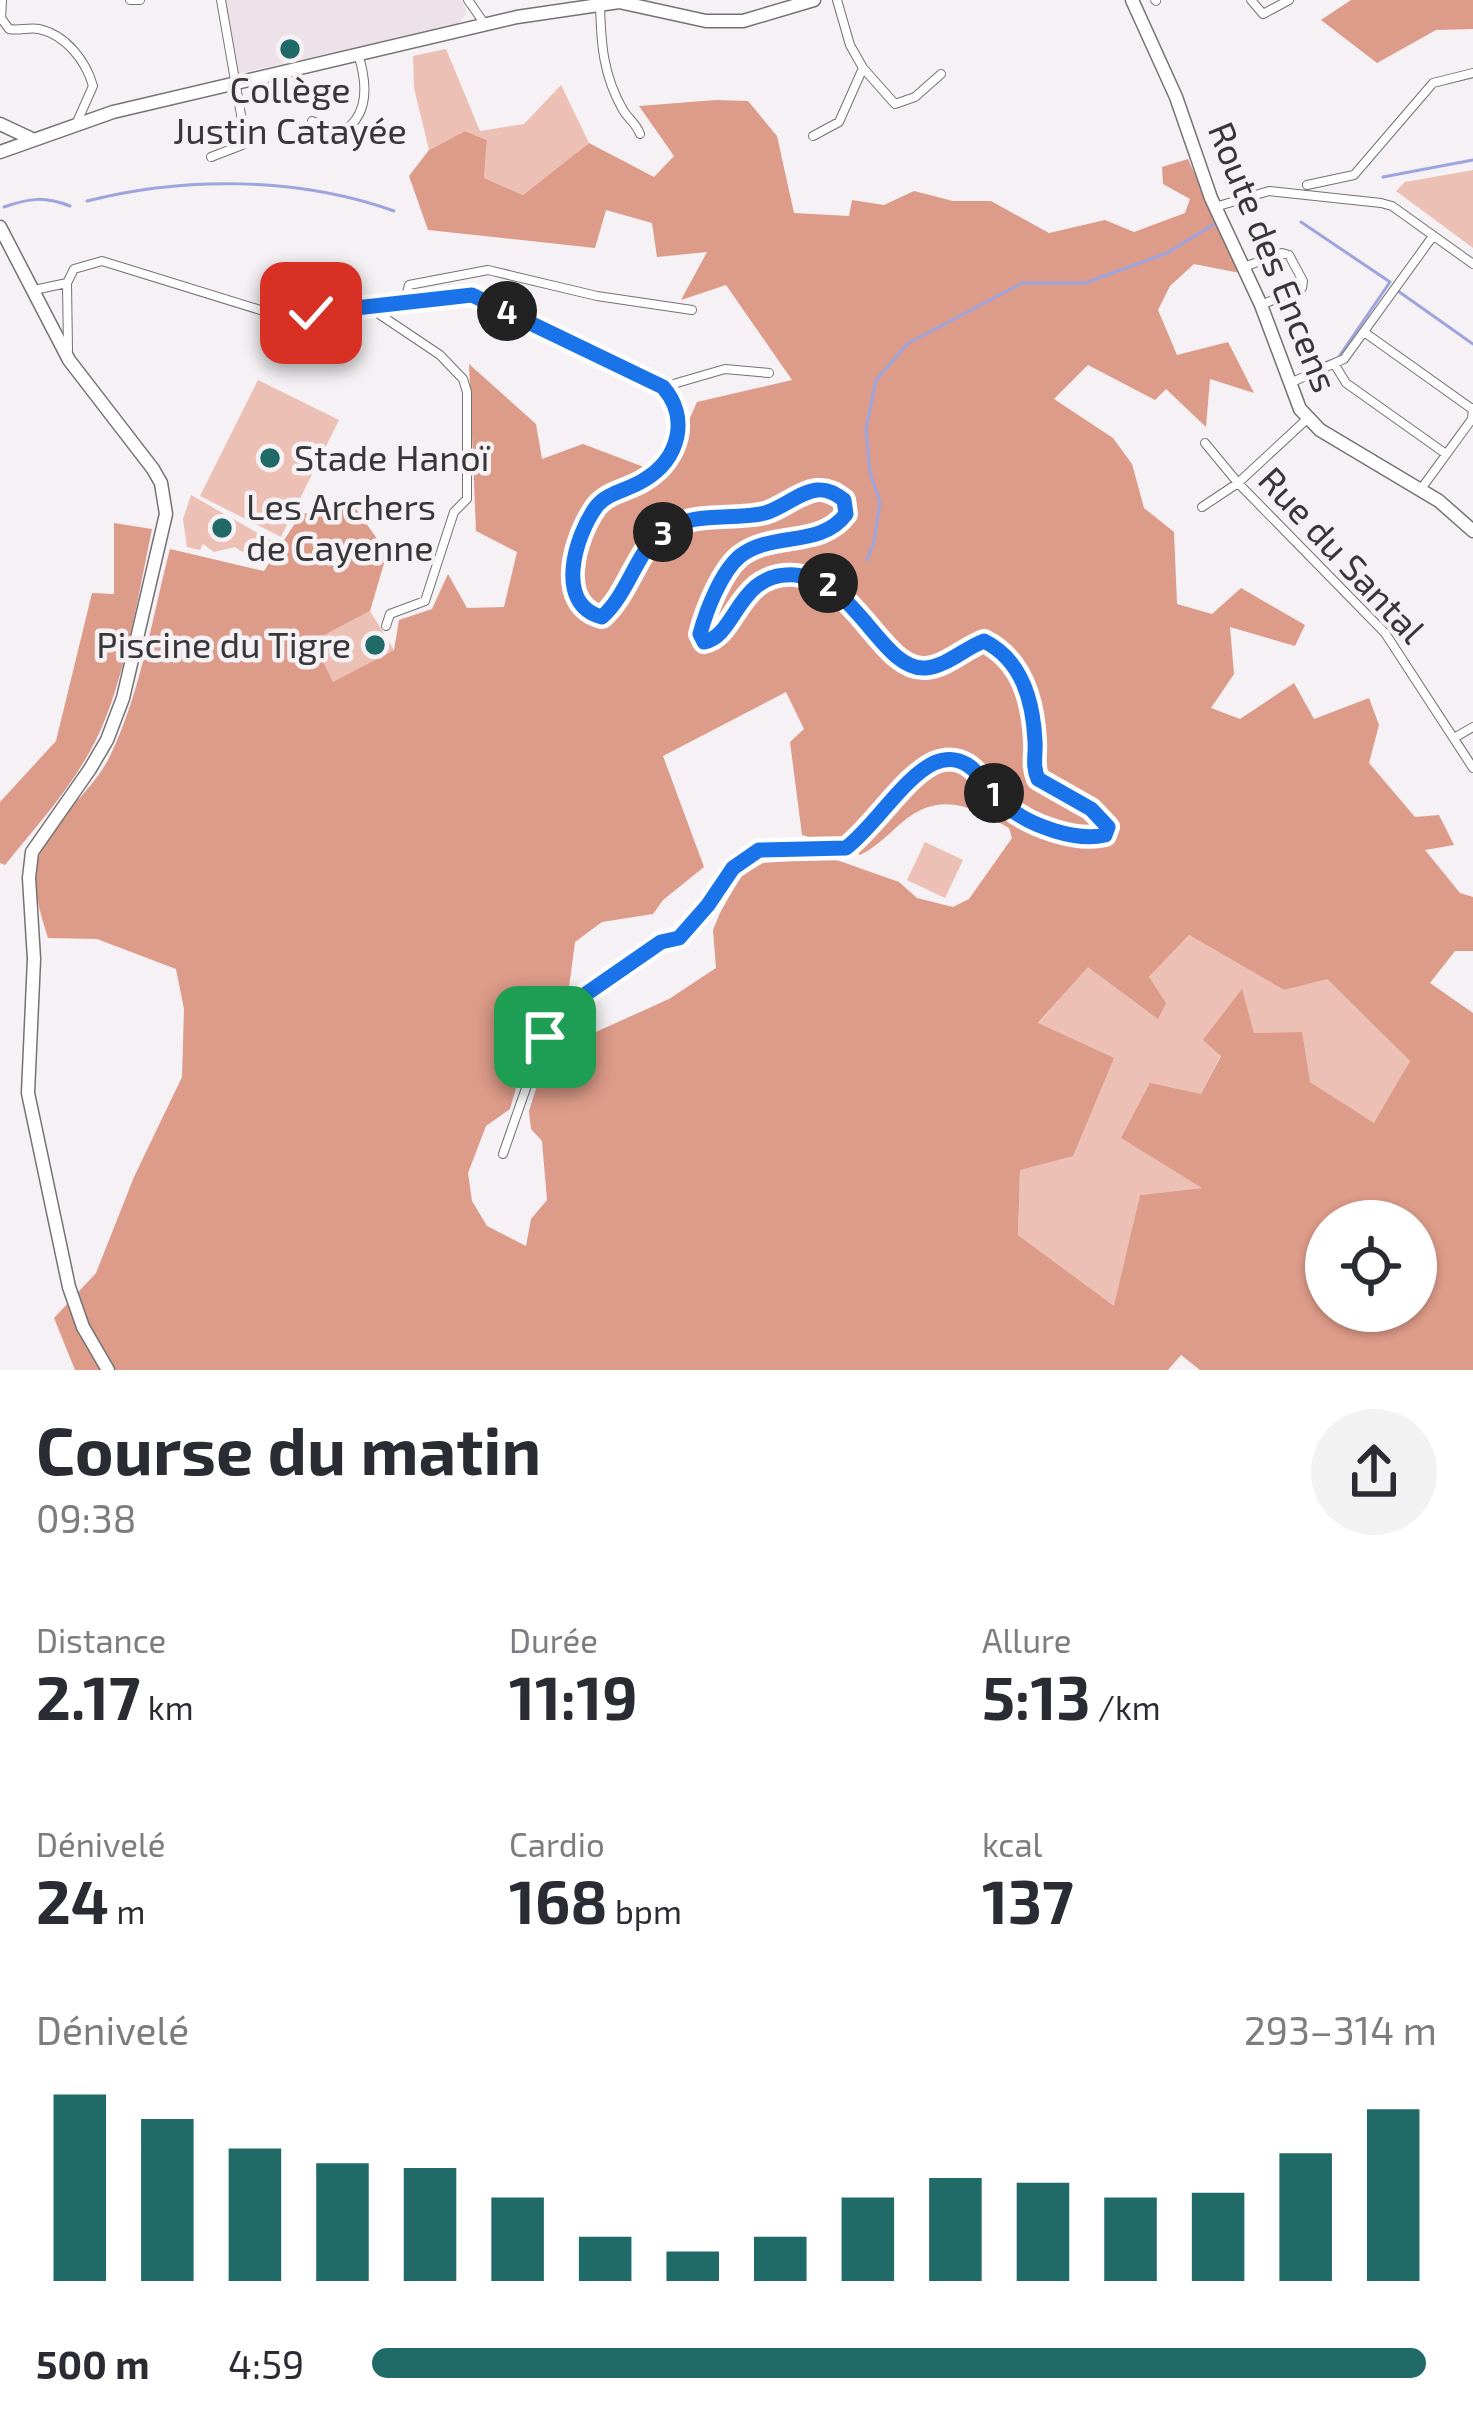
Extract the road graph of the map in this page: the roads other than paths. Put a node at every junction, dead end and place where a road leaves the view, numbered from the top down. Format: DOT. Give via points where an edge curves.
graph roads {
  1 [pos="130,0"];
  2 [pos="140,0"];
  3 [pos="221,0"];
  4 [pos="468,0"];
  5 [pos="814,0"];
  6 [pos="837,0"];
  7 [pos="1132,0"];
  8 [pos="1251,0"];
  9 [pos="1289,0"];
  10 [pos="2,1"];
  11 [pos="600,2"];
  12 [pos="485,25"];
  13 [pos="358,54"];
  14 [pos="863,68"];
  15 [pos="1473,73"];
  16 [pos="941,74"];
  17 [pos="236,84"];
  18 [pos="312,121"];
  19 [pos="0,124"];
  20 [pos="76,124"];
  21 [pos="640,134"];
  22 [pos="813,136"];
  23 [pos="30,139"];
  24 [pos="1,152"];
  25 [pos="211,157"];
  26 [pos="1329,182"];
  27 [pos="1307,185"];
  28 [pos="1330,199"];
  29 [pos="1215,207"];
  30 [pos="0,231"];
  31 [pos="1433,236"];
  32 [pos="1473,264"];
  33 [pos="1244,268"];
  34 [pos="68,283"];
  35 [pos="33,290"];
  36 [pos="405,301"];
  37 [pos="366,305"];
  38 [pos="1262,305"];
  39 [pos="692,310"];
  40 [pos="66,314"];
  41 [pos="49,320"];
  42 [pos="1364,332"];
  43 [pos="69,360"];
  44 [pos="1335,365"];
  45 [pos="769,373"];
  46 [pos="1288,383"];
  47 [pos="663,387"];
  48 [pos="1473,408"];
  49 [pos="1307,419"];
  50 [pos="1205,443"];
  51 [pos="1446,454"];
  52 [pos="1238,483"];
  53 [pos="1421,489"];
  54 [pos="1202,507"];
  55 [pos="1473,531"];
  56 [pos="386,626"];
  57 [pos="1473,728"];
  58 [pos="1454,738"];
  59 [pos="1473,767"];
  60 [pos="503,1154"];
  61 [pos="108,1370"];
  1 -- 2 [label="street"];
  3 -- 17 [label="street"];
  4 -- 12 [label="street"];
  5 -- 11 [label="main road" via="722,22"];
  6 -- 14 [label="street"];
  7 -- 29 [label="main road, Route des Encens"];
  8 -- 9 [label="street" via="1263,14"];
  10 -- 20 [label="street" via="9,29 42,30 86,63 93,86"];
  11 -- 12 [label="main road"];
  11 -- 21 [label="street" via="604,72"];
  12 -- 13 [label="main road"];
  13 -- 17 [label="main road"];
  13 -- 18 [label="street" via="367,88 359,113 347,130"];
  14 -- 16 [label="street" via="896,104"];
  14 -- 22 [label="street" via="839,122"];
  15 -- 26 [label="street" via="1433,83 1360,171"];
  17 -- 20 [label="main road"];
  17 -- 25 [label="street" via="242,146"];
  19 -- 23 [label="main road"];
  20 -- 23 [label="main road"];
  23 -- 24 [label="main road"];
  26 -- 27 [label="street"];
  26 -- 28 [label="street"];
  28 -- 29 [label="street" via="1269,191"];
  28 -- 31 [label="street" via="1392,206"];
  29 -- 33 [label="main road, Route des Encens"];
  30 -- 35 [label="main road"];
  31 -- 32 [label="street"];
  31 -- 42 [label="street"];
  33 -- 38 [label="main road, Route des Encens"];
  33 -- 38 [label="street" via="1282,253 1304,281"];
  34 -- 35 [label="street"];
  34 -- 37 [label="street" via="74,269 102,261 252,310 302,314"];
  34 -- 40 [label="street"];
  35 -- 41 [label="main road"];
  36 -- 37 [label="street"];
  36 -- 39 [label="street" via="409,285 488,270"];
  36 -- 47 [label="street" via="476,296"];
  37 -- 56 [label="street" via="440,355 467,392 467,499 454,512 424,601 390,614"];
  38 -- 46 [label="main road, Route des Encens"];
  40 -- 41 [label="street"];
  40 -- 43 [label="street"];
  41 -- 43 [label="main road"];
  42 -- 44 [label="street"];
  42 -- 48 [label="street"];
  43 -- 61 [label="main road" via="153,470 166,514 123,698 90,770 32,852 29,878 28,1093 69,1287"];
  44 -- 46 [label="street"];
  44 -- 51 [label="street" via="1346,383"];
  45 -- 47 [label="street" via="725,369"];
  46 -- 49 [label="main road, Route des Encens"];
  47 -- 60 [label="street" via="679,410 680,429 651,476 598,503 578,543 580,606 602,617 652,543 680,524 770,512 817,490 834,493 846,514 838,525 741,555 704,616 704,642 724,631 742,597 794,575 828,584 914,667 929,668 984,641 1009,657 1025,683 1038,779 1108,827 1085,838 1035,823 1007,807 973,767 948,760 925,769 846,848 759,850 733,868 679,938 661,942 558,1016"];
  48 -- 51 [label="street"];
  49 -- 52 [label="street"];
  49 -- 53 [label="main road, Route des Encens"];
  50 -- 52 [label="street, Rue du Santal"];
  51 -- 53 [label="street"];
  52 -- 54 [label="street"];
  52 -- 58 [label="street, Rue du Santal" via="1385,633"];
  53 -- 55 [label="main road, Route des Encens"];
  57 -- 58 [label="street"];
  58 -- 59 [label="street, Rue du Santal"];
}
